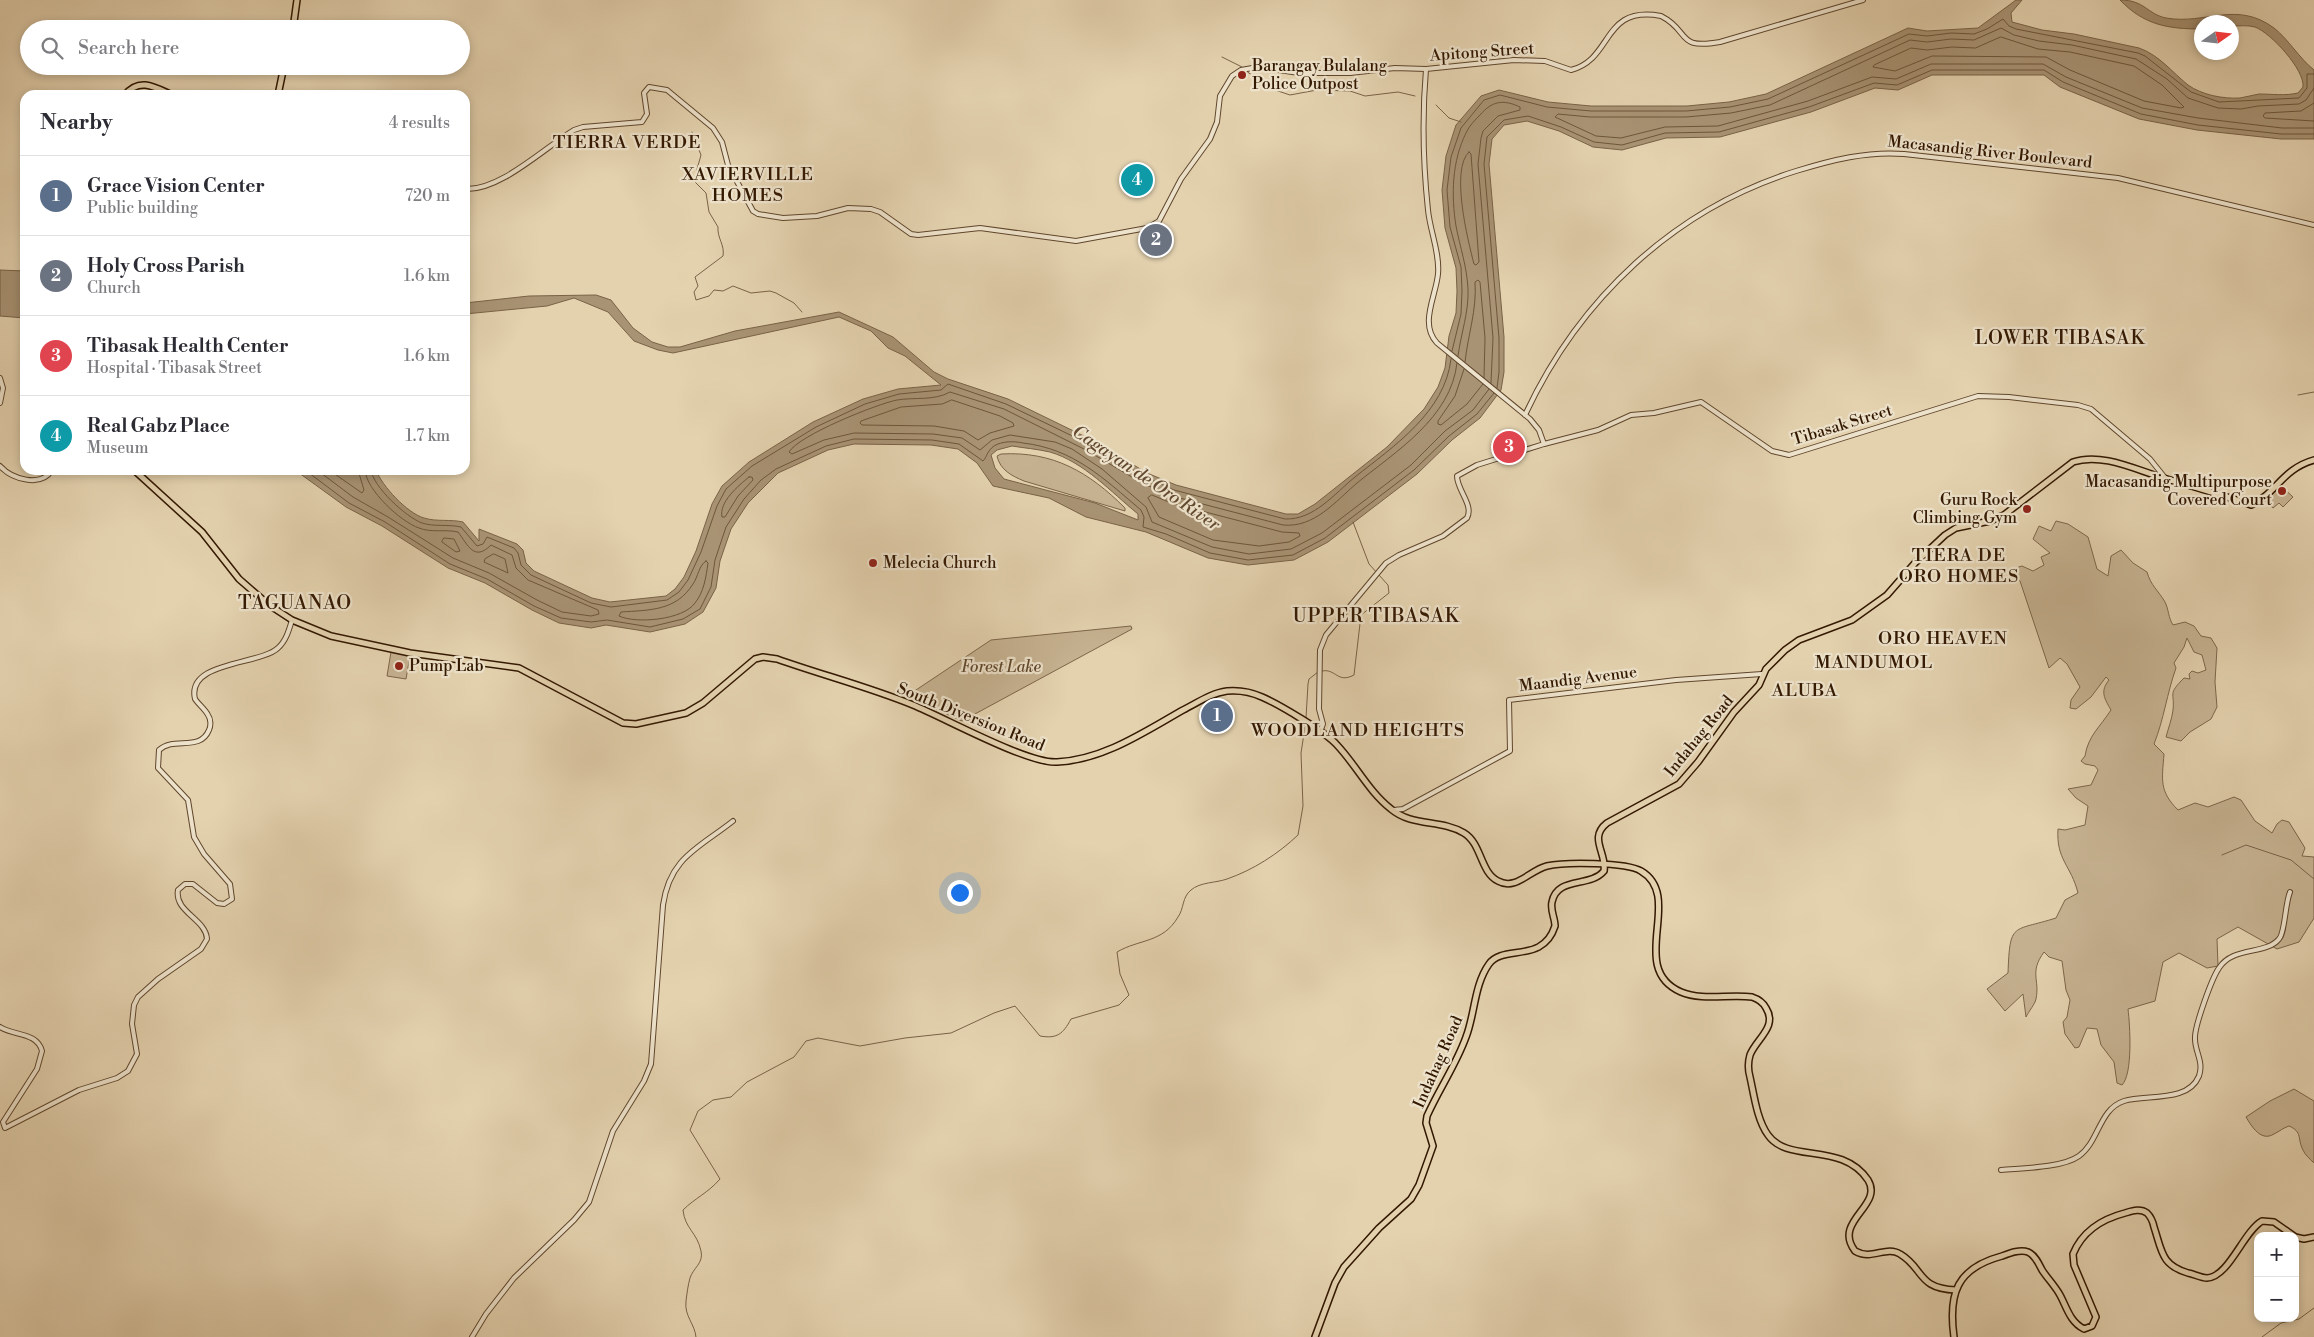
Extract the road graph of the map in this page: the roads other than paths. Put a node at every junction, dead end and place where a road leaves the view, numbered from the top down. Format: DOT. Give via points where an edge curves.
graph roads {
  1 [pos="297,0"];
  2 [pos="1863,0"];
  3 [pos="294,20"];
  4 [pos="1426,69"];
  5 [pos="282,75"];
  6 [pos="129,90"];
  7 [pos="158,90"];
  8 [pos="279,90"];
  9 [pos="470,188"];
  10 [pos="2314,225"];
  11 [pos="0,378"];
  12 [pos="0,403"];
  13 [pos="1524,413"];
  14 [pos="1544,444"];
  15 [pos="2314,460"];
  16 [pos="0,466"];
  17 [pos="48,475"];
  18 [pos="139,475"];
  19 [pos="2166,479"];
  20 [pos="292,620"];
  21 [pos="1762,674"];
  22 [pos="1320,732"];
  23 [pos="1404,809"];
  24 [pos="1392,810"];
  25 [pos="1404,818"];
  26 [pos="733,821"];
  27 [pos="1604,865"];
  28 [pos="2290,892"];
  29 [pos="0,1028"];
  30 [pos="2001,1170"];
  31 [pos="2288,1232"];
  32 [pos="2314,1237"];
  33 [pos="2299,1238"];
  34 [pos="1956,1290"];
  35 [pos="472,1337"];
  36 [pos="1315,1337"];
  37 [pos="1954,1337"];
  1 -- 3 [label="main road"];
  2 -- 4 [label="street, Apitong Street" via="1720,42 1699,45 1689,43 1661,16 1628,16 1590,61 1571,70 1546,61 1514,60"];
  4 -- 9 [label="street, Apitong Street" via="1396,68 1340,74 1247,68 1235,74 1225,88 1218,102 1217,122 1210,139 1181,179 1159,221 1147,228 1076,241 980,228 914,235 880,212 868,209 848,208 817,216 773,217 752,211 728,165 714,128 666,90 649,88 644,93 647,114 642,122 582,127 560,138 501,179"];
  4 -- 13 [label="street" via="1424,170 1438,271 1429,332 1437,343"];
  5 -- 8 [label="main road"];
  6 -- 7 [label="main road" via="142,84"];
  10 -- 13 [label="street, Macasandig River Boulevard" via="2118,178 1904,154 1841,158 1743,191 1689,220 1649,250 1607,292 1569,339"];
  11 -- 12 [label="street" via="4,388"];
  13 -- 14 [label="street" via="1536,426"];
  14 -- 19 [label="street, Tibasak Street" via="1598,430 1631,415 1698,402 1772,451 1789,455 1978,396 2009,396 2091,410 2150,459"];
  14 -- 22 [label="street, Tibasak Street" via="1477,465 1459,475 1458,483 1470,512 1467,518 1443,536 1394,557 1374,576 1326,635 1320,650"];
  15 -- 19 [label="main road, Indahag Road" via="2289,471 2263,498 2251,505"];
  16 -- 17 [label="street" via="14,476 38,480"];
  18 -- 20 [label="main road, South Diversion Road" via="202,532 240,579"];
  19 -- 21 [label="main road, Indahag Road" via="2087,459 2073,462 2004,515 1956,528 1945,535 1918,559 1884,598 1845,624 1792,645"];
  20 -- 22 [label="main road, South Diversion Road" via="331,636 410,653 519,668 607,716 630,724 672,717 694,709 751,662 767,657 906,703 1047,762 1066,761 1121,744 1208,697 1227,691 1263,698"];
  20 -- 29 [label="street" via="285,638 275,650 210,672 200,680 195,699 210,721 210,728 203,739 166,745 159,750 158,768 188,800 194,837 230,884 232,899 224,904 217,903 193,884 185,884 178,890 178,900 206,930 207,939 202,949 138,996 132,1014 137,1054 132,1065 122,1076 79,1090 5,1128 3,1122 37,1068 42,1051 33,1038"];
  21 -- 23 [label="street, Maandig Avenue" via="1697,678 1509,700 1510,751"];
  21 -- 27 [label="main road, Indahag Road" via="1759,685 1677,786 1600,829 1597,838"];
  22 -- 24 [label="main road, South Diversion Road" via="1336,744"];
  23 -- 24 [label="street, Maandig Avenue"];
  23 -- 25 [label="street"];
  24 -- 25 [label="main road, South Diversion Road"];
  25 -- 27 [label="main road, South Diversion Road" via="1464,833 1478,848 1489,873 1501,882 1513,883 1551,865"];
  26 -- 35 [label="street" via="690,852 667,882 651,1064 613,1130 593,1194 582,1212 505,1289"];
  27 -- 34 [label="main road, South Diversion Road" via="1638,870 1658,891 1660,908 1655,952 1661,972 1671,986 1693,995 1752,997 1766,1007 1770,1024 1751,1053 1748,1070 1763,1124 1776,1144 1845,1160 1869,1182 1869,1198 1848,1232 1855,1251 1868,1256 1897,1252 1930,1284 1944,1290"];
  27 -- 36 [label="main road, Indahag Road" via="1595,878 1557,891 1551,906 1555,926 1541,945 1523,953 1500,955 1488,965 1467,1034 1427,1116 1433,1146 1418,1185 1411,1199 1344,1267"];
  28 -- 30 [label="street" via="2279,940 2232,956 2217,970 2195,1033 2201,1068 2192,1087 2175,1094 2118,1104 2108,1113 2077,1158"];
  31 -- 34 [label="main road" via="2274,1222 2262,1221 2252,1229 2221,1271 2205,1278 2169,1264 2147,1213 2136,1210 2104,1219 2073,1254 2074,1265 2096,1317 2094,1324 2084,1329 2074,1322 2057,1290 2028,1252 2016,1252 1981,1263 1963,1275"];
  32 -- 33 [label="main road"];
  34 -- 37 [label="main road" via="1952,1321"];
}
